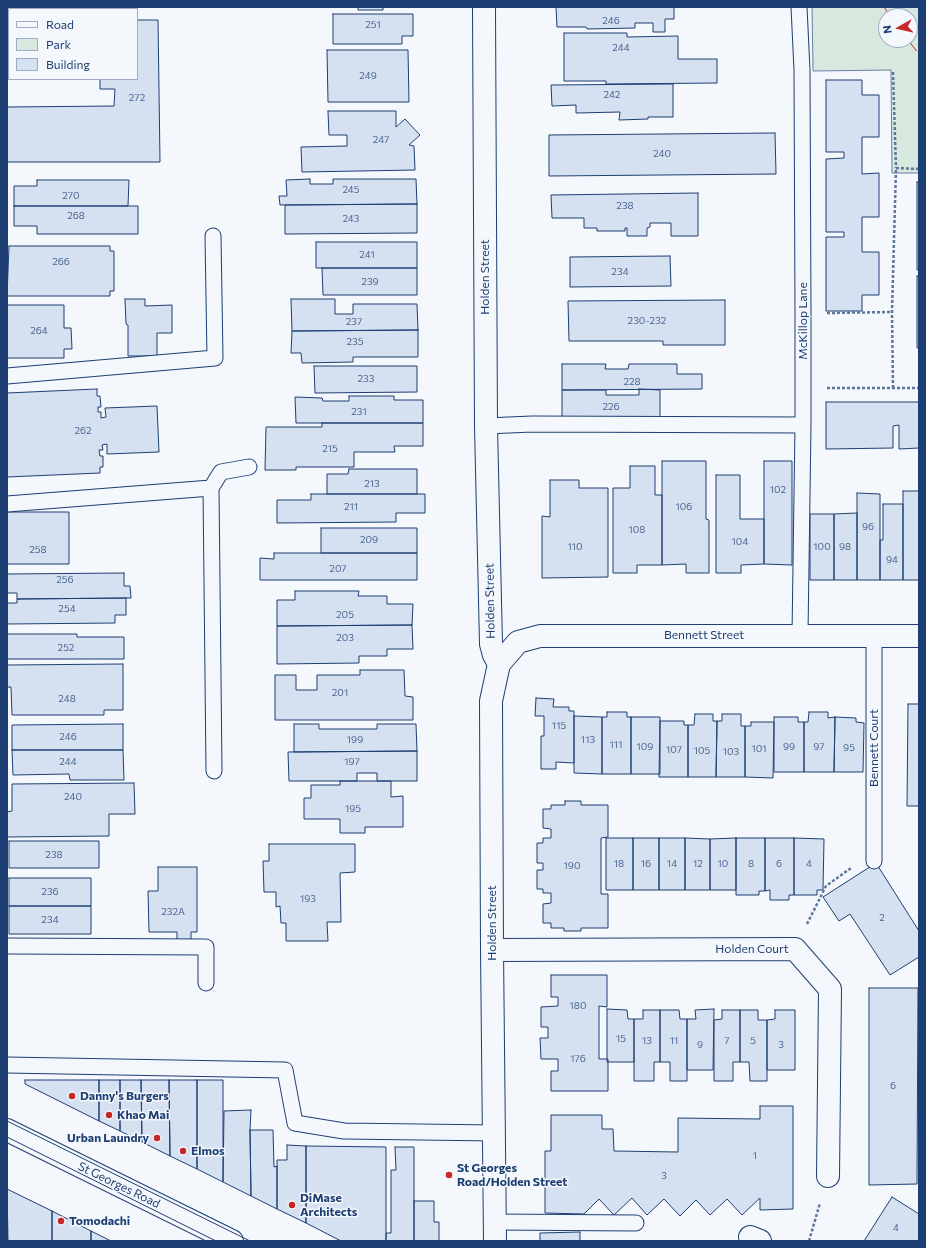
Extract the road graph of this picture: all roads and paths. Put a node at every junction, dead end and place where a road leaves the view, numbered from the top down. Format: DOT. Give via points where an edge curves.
graph roads {
  1 [pos="484,7"];
  2 [pos="799,7"];
  3 [pos="893,72"];
  4 [pos="896,168"];
  5 [pos="919,169"];
  6 [pos="213,236"];
  7 [pos="892,312"];
  8 [pos="803,313"];
  9 [pos="7,376"];
  10 [pos="892,388"];
  11 [pos="919,388"];
  12 [pos="803,389"];
  13 [pos="803,425"];
  14 [pos="486,426"];
  15 [pos="249,467"];
  16 [pos="211,488"];
  17 [pos="7,504"];
  18 [pos="800,635"];
  19 [pos="874,635"];
  20 [pos="919,636"];
  21 [pos="499,664"];
  22 [pos="214,771"];
  23 [pos="874,856"];
  24 [pos="7,946"];
  25 [pos="795,949"];
  26 [pos="492,950"];
  27 [pos="206,983"];
  28 [pos="7,1066"];
  29 [pos="7,1130"];
  30 [pos="495,1133"];
  31 [pos="828,1176"];
  32 [pos="636,1223"];
  33 [pos="495,1232"];
  34 [pos="232,1241"];
  35 [pos="809,1241"];
  1 -- 14 [label="main road, Holden Street"];
  2 -- 8 [label="lane, McKillop Lane" via="802,78"];
  3 -- 4 [label="path"];
  4 -- 5 [label="path"];
  4 -- 7 [label="path"];
  6 -- 9 [label="lane" via="215,358"];
  7 -- 8 [label="path"];
  7 -- 10 [label="path"];
  8 -- 12 [label="lane, McKillop Lane"];
  10 -- 11 [label="path"];
  10 -- 12 [label="path"];
  12 -- 13 [label="lane, McKillop Lane"];
  13 -- 14 [label="lane"];
  13 -- 18 [label="lane, McKillop Lane"];
  14 -- 21 [label="main road, Holden Street" via="491,644"];
  15 -- 16 [label="lane" via="220,472"];
  16 -- 17 [label="lane"];
  16 -- 22 [label="lane"];
  18 -- 19 [label="main road, Bennett Street"];
  18 -- 21 [label="main road, Bennett Street" via="540,636 518,642"];
  19 -- 20 [label="main road, Bennett Street"];
  19 -- 23 [label="lane, Bennett Court"];
  21 -- 26 [label="main road, Holden Street" via="491,701"];
  23 -- 25 [label="path" via="826,886"];
  24 -- 27 [label="lane" via="206,947"];
  25 -- 26 [label="main road, Holden Court"];
  25 -- 31 [label="main road, Holden Court" via="830,989"];
  26 -- 30 [label="main road, Holden Street"];
  28 -- 30 [label="lane" via="285,1070 295,1123 344,1131"];
  29 -- 34 [label="main road, St Georges Road"];
  30 -- 33 [label="main road, Holden Street"];
  31 -- 35 [label="path"];
  32 -- 33 [label="lane"];
}
